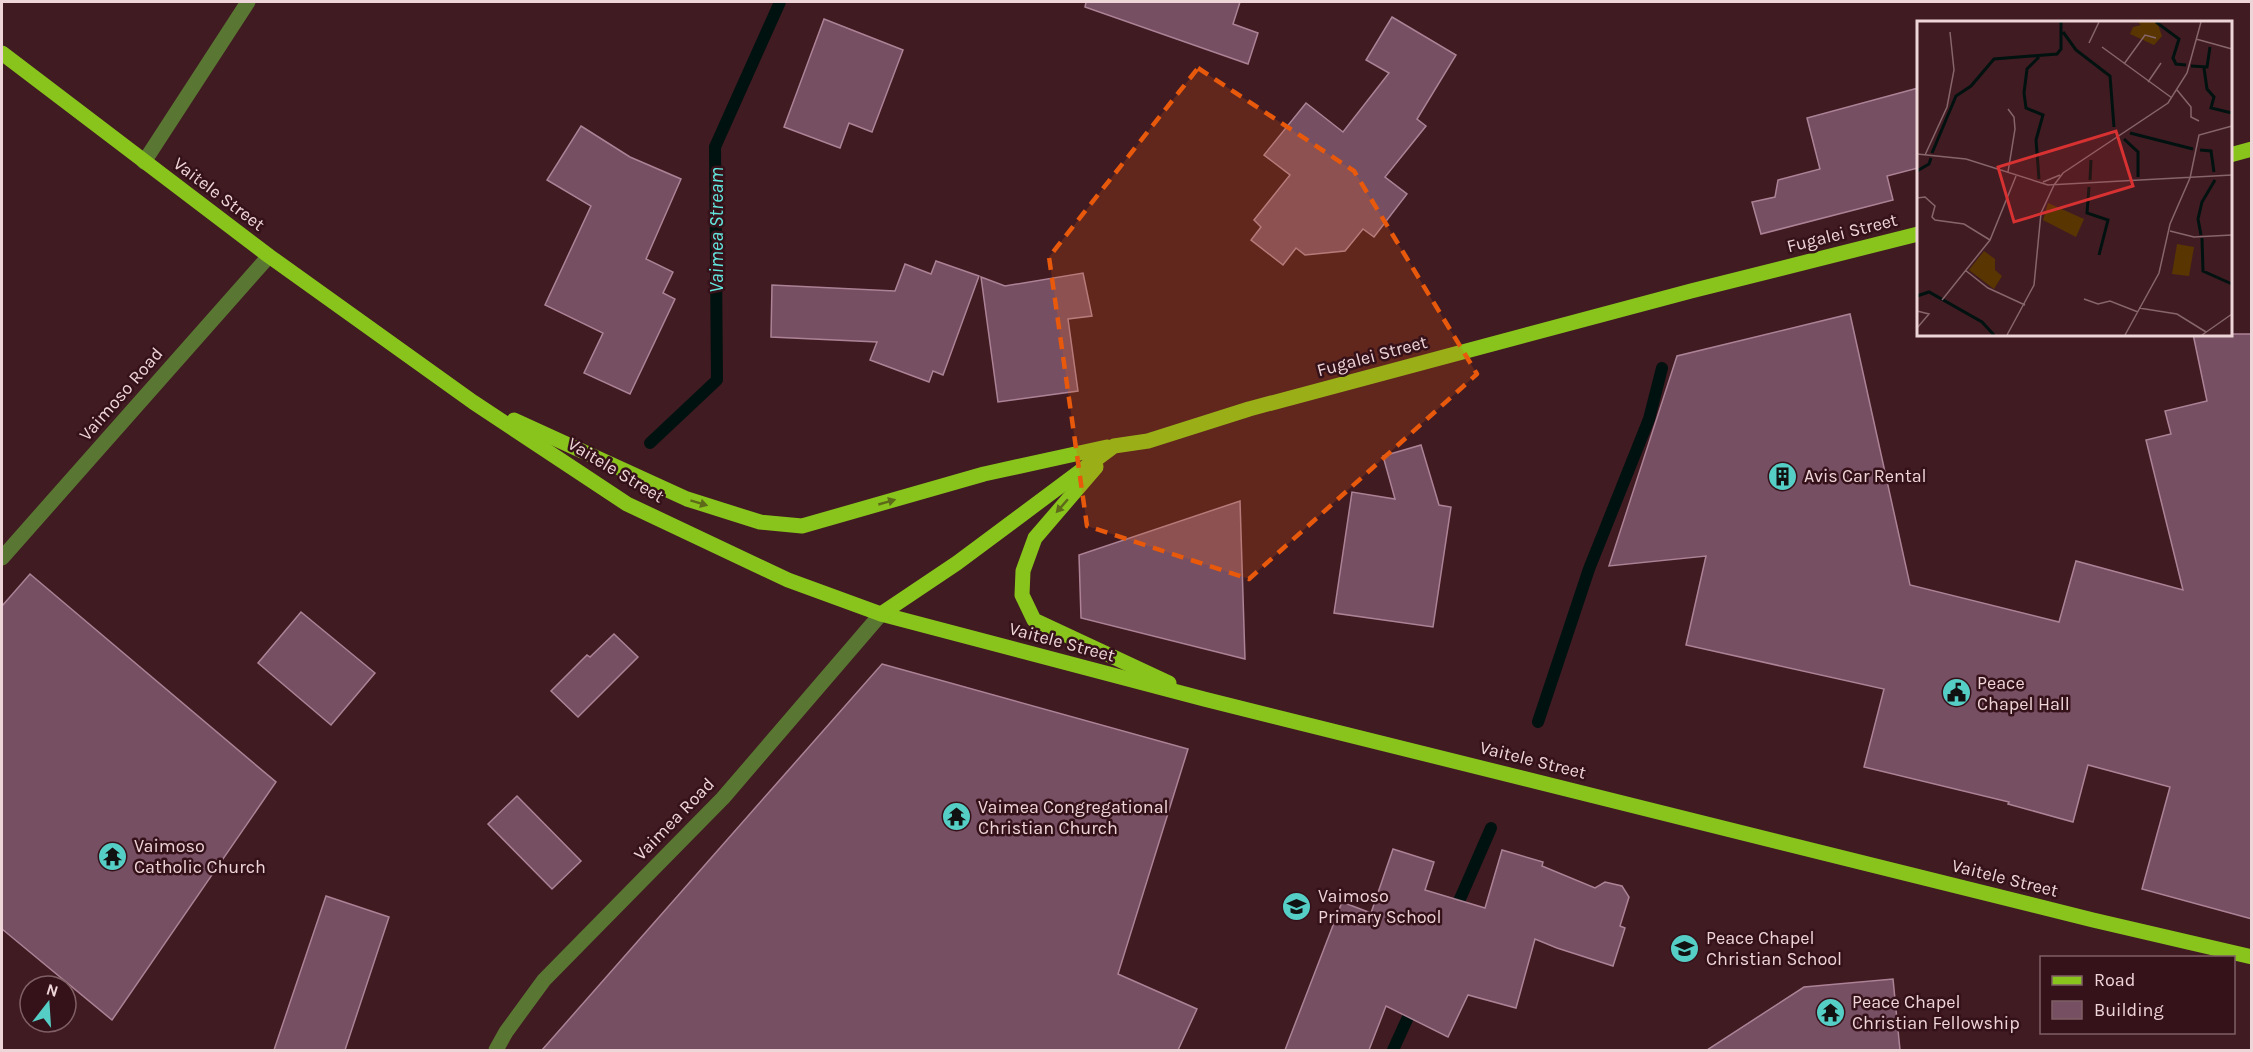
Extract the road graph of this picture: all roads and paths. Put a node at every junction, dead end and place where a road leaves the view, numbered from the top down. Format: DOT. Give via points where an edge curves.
graph roads {
  1 [pos="248,2"];
  2 [pos="2,53"];
  3 [pos="2252,149"];
  4 [pos="2232,154"];
  5 [pos="144,162"];
  6 [pos="1917,234"];
  7 [pos="269,255"];
  8 [pos="473,402"];
  9 [pos="1114,446"];
  10 [pos="2,558"];
  11 [pos="881,614"];
  12 [pos="1204,699"];
  13 [pos="2252,957"];
  14 [pos="496,1050"];
  1 -- 5 [label="street"];
  2 -- 5 [label="main road, Vaitele Street"];
  3 -- 4 [label="main road"];
  5 -- 7 [label="main road, Vaitele Street"];
  6 -- 9 [label="main road, Fugalei Street" via="1260,406 1148,441"];
  7 -- 8 [label="main road, Vaitele Street"];
  7 -- 10 [label="street, Vaimoso Road"];
  8 -- 9 [label="main road, one-way" via="687,499 760,522 802,526 984,474"];
  8 -- 11 [label="main road, Vaitele Street" via="627,504 788,580"];
  9 -- 11 [label="main road, Fugalei Street" via="957,563"];
  9 -- 12 [label="main road, one-way" via="1035,538 1023,571 1022,595 1034,620"];
  11 -- 12 [label="main road, Vaitele Street"];
  11 -- 14 [label="street, Vaimea Road" via="723,798 544,980"];
  12 -- 13 [label="main road, Vaitele Street"];
}
